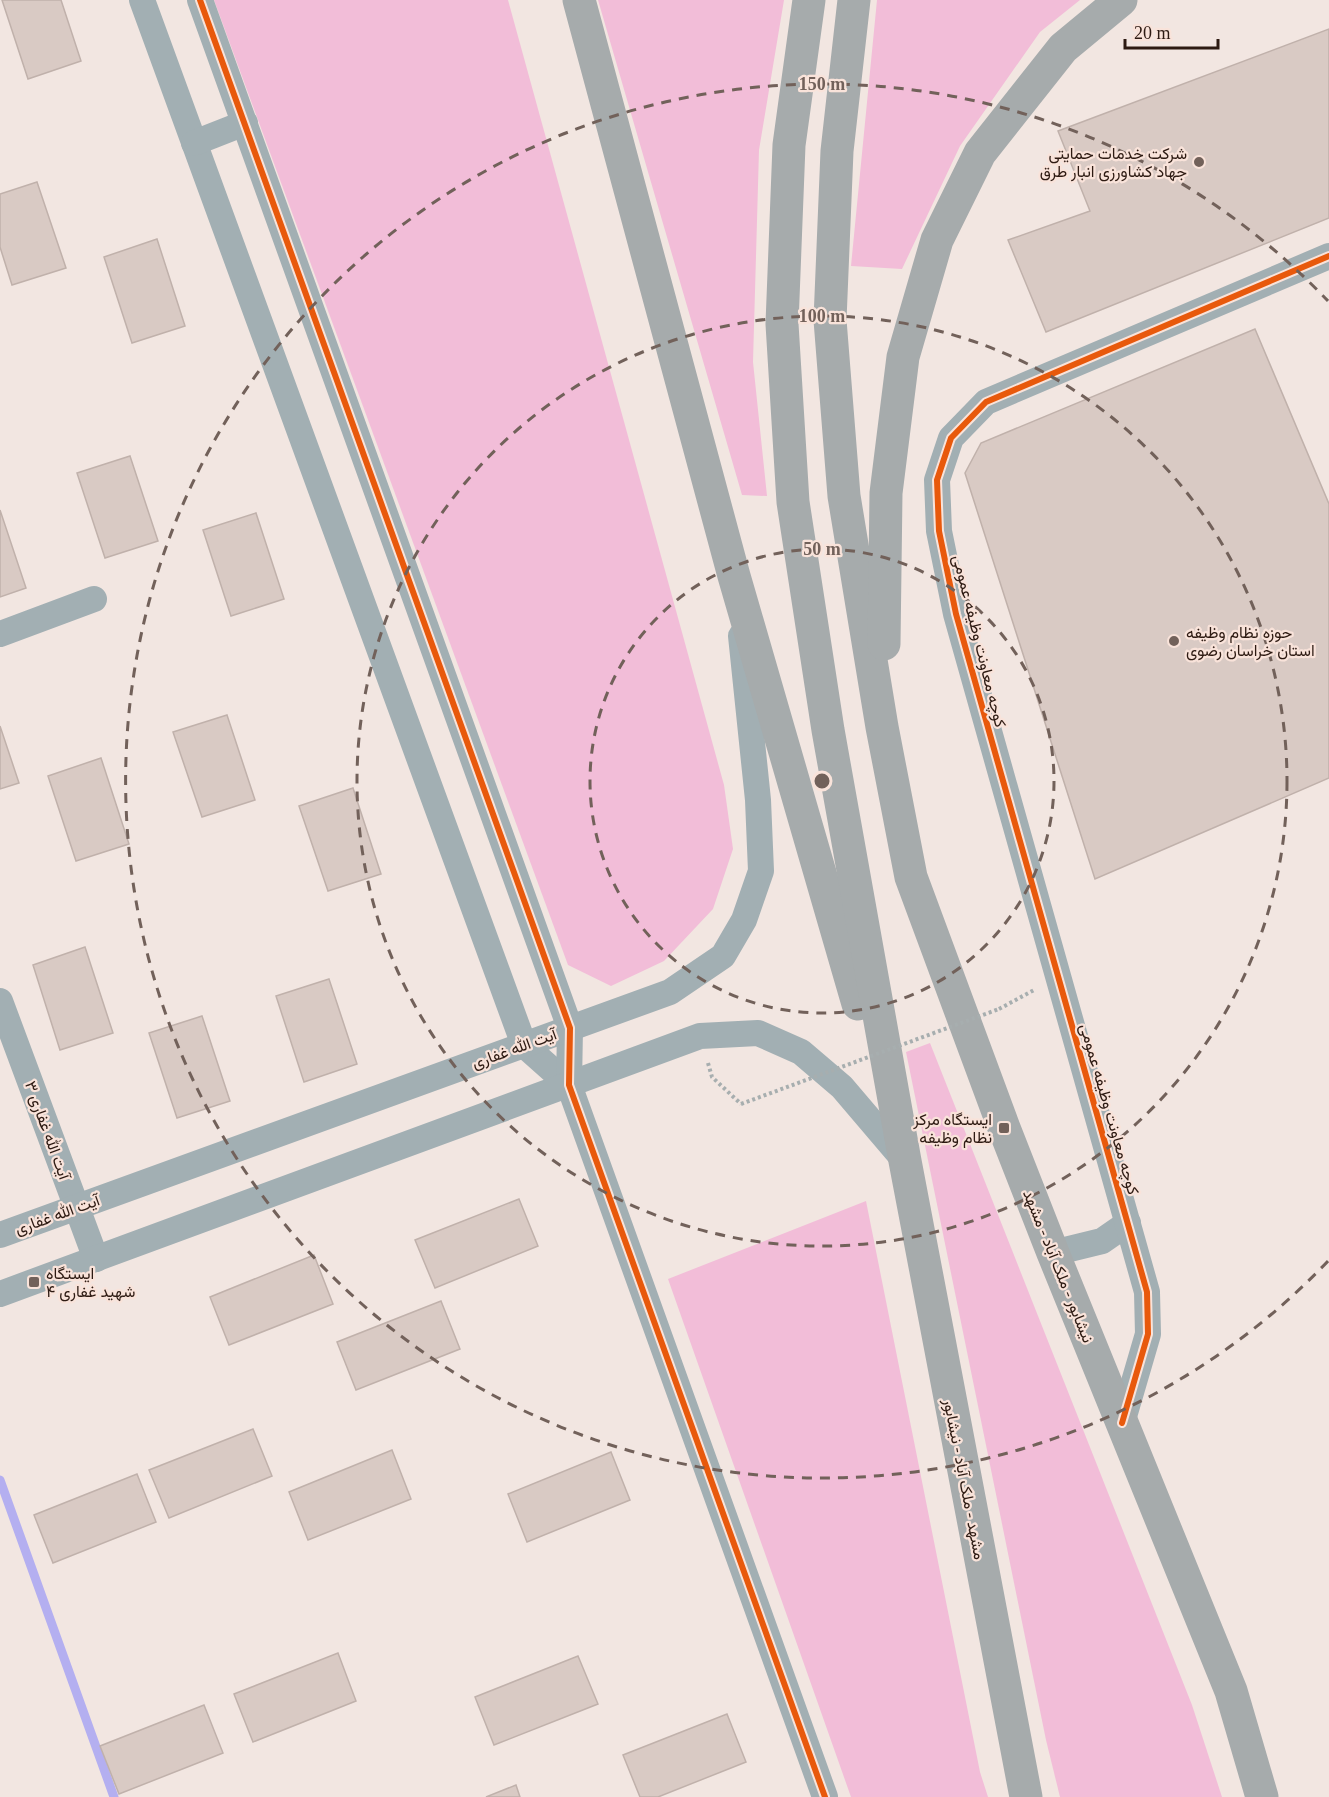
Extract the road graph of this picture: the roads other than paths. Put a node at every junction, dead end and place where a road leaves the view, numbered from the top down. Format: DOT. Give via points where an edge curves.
graph roads {
  1 [pos="142,0"];
  2 [pos="200,0"];
  3 [pos="579,0"];
  4 [pos="809,0"];
  5 [pos="854,0"];
  6 [pos="1121,0"];
  7 [pos="244,123"];
  8 [pos="194,142"];
  9 [pos="1329,256"];
  10 [pos="734,576"];
  11 [pos="94,599"];
  12 [pos="0,634"];
  13 [pos="882,727"];
  14 [pos="0,1001"];
  15 [pos="570,1028"];
  16 [pos="524,1045"];
  17 [pos="569,1085"];
  18 [pos="905,1161"];
  19 [pos="77,1207"];
  20 [pos="1128,1222"];
  21 [pos="0,1235"];
  22 [pos="1053,1253"];
  23 [pos="96,1259"];
  24 [pos="0,1294"];
  25 [pos="1122,1423"];
  26 [pos="825,1797"];
  27 [pos="1026,1797"];
  28 [pos="1262,1797"];
  1 -- 8 [label="street"];
  2 -- 7 [label="street"];
  3 -- 10 [label="highway"];
  4 -- 18 [label="highway" via="789,146 782,324 793,502 828,730"];
  5 -- 13 [label="highway" via="837,151 830,320 844,496"];
  6 -- 13 [label="highway" via="1064,48 980,153 937,240 903,357 886,493"];
  7 -- 8 [label="street"];
  7 -- 15 [label="street"];
  8 -- 16 [label="street"];
  9 -- 20 [label="street, کوچه معاونت وظیفه عمومی" via="986,402 951,438 937,480 939,531 956,614"];
  10 -- 15 [label="street, آیت الله غفاری" via="761,859 761,871 747,910 723,956 670,992"];
  10 -- 18 [label="highway"];
  11 -- 12 [label="street"];
  13 -- 22 [label="highway, نیشابور - ملک آباد - مشهد" via="911,876"];
  14 -- 19 [label="street, آیت الله غفاری ۳"];
  15 -- 16 [label="street, آیت الله غفاری"];
  15 -- 17 [label="street"];
  16 -- 17 [label="street"];
  16 -- 19 [label="street, آیت الله غفاری"];
  17 -- 18 [label="street" via="700,1036 758,1034 801,1052 842,1087"];
  17 -- 23 [label="street"];
  17 -- 26 [label="street"];
  18 -- 27 [label="highway, مشهد - ملک آباد - نیشابور"];
  19 -- 21 [label="street, آیت الله غفاری"];
  19 -- 23 [label="street, آیت الله غفاری ۳"];
  20 -- 22 [label="street" via="1102,1241"];
  20 -- 25 [label="street, کوچه معاونت وظیفه عمومی" via="1147,1292 1148,1334"];
  22 -- 25 [label="highway, نیشابور - ملک آباد - مشهد"];
  23 -- 24 [label="street"];
  25 -- 28 [label="highway, نیشابور - ملک آباد - مشهد" via="1231,1691"];
}
